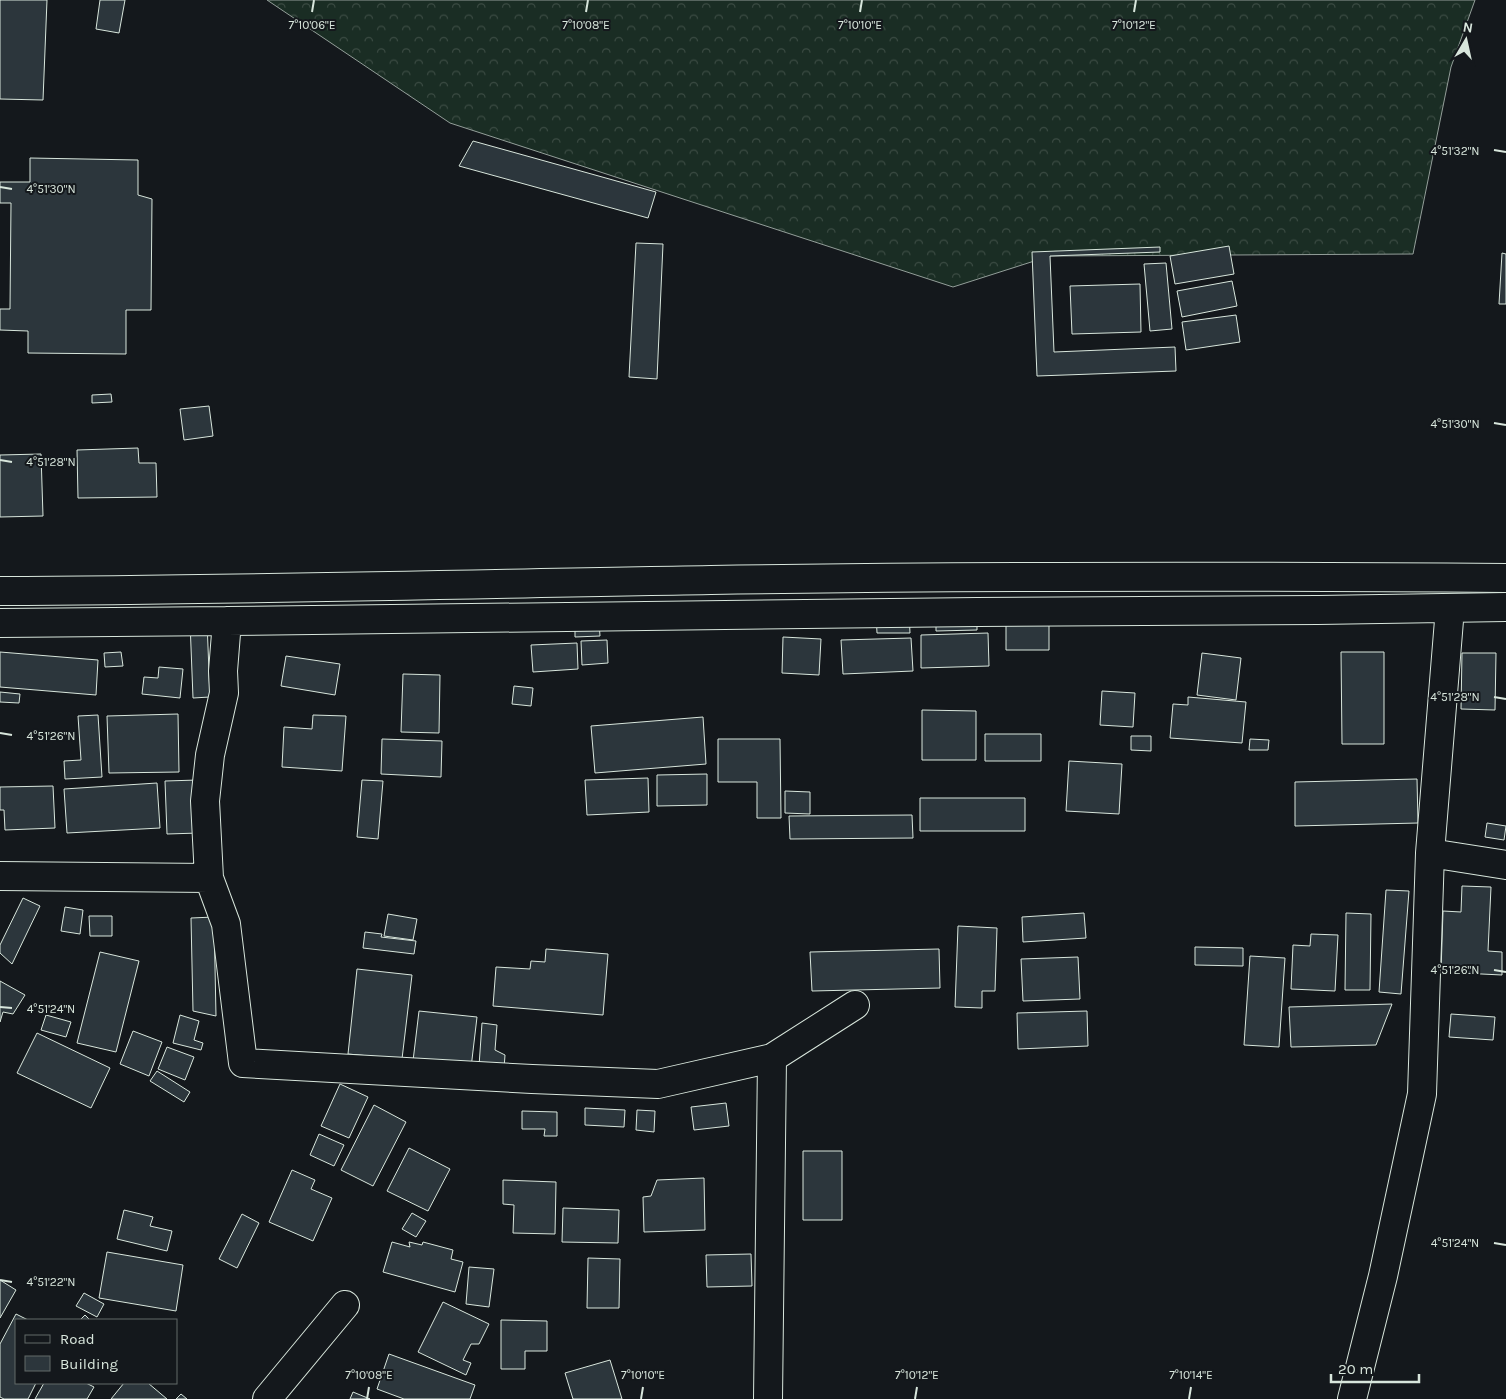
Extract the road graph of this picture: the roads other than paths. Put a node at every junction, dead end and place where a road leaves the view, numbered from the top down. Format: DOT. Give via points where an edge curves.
graph roads {
  1 [pos="1506,578"];
  2 [pos="0,591"];
  3 [pos="1506,607"];
  4 [pos="1450,608"];
  5 [pos="227,621"];
  6 [pos="0,623"];
  7 [pos="1430,853"];
  8 [pos="1506,865"];
  9 [pos="0,876"];
  10 [pos="209,878"];
  11 [pos="855,1006"];
  12 [pos="772,1058"];
  13 [pos="346,1306"];
  14 [pos="267,1399"];
  15 [pos="768,1399"];
  16 [pos="1352,1399"];
  1 -- 2 [label="street" via="1250,576 754,580"];
  3 -- 4 [label="street"];
  4 -- 5 [label="street"];
  4 -- 7 [label="street"];
  5 -- 6 [label="street"];
  5 -- 10 [label="street" via="224,693 210,755 205,801"];
  7 -- 8 [label="street"];
  7 -- 16 [label="street" via="1422,1094 1383,1276"];
  9 -- 10 [label="street"];
  10 -- 12 [label="street" via="226,924 243,1063 658,1084"];
  11 -- 12 [label="street"];
  12 -- 15 [label="street"];
  13 -- 14 [label="street"];
}
